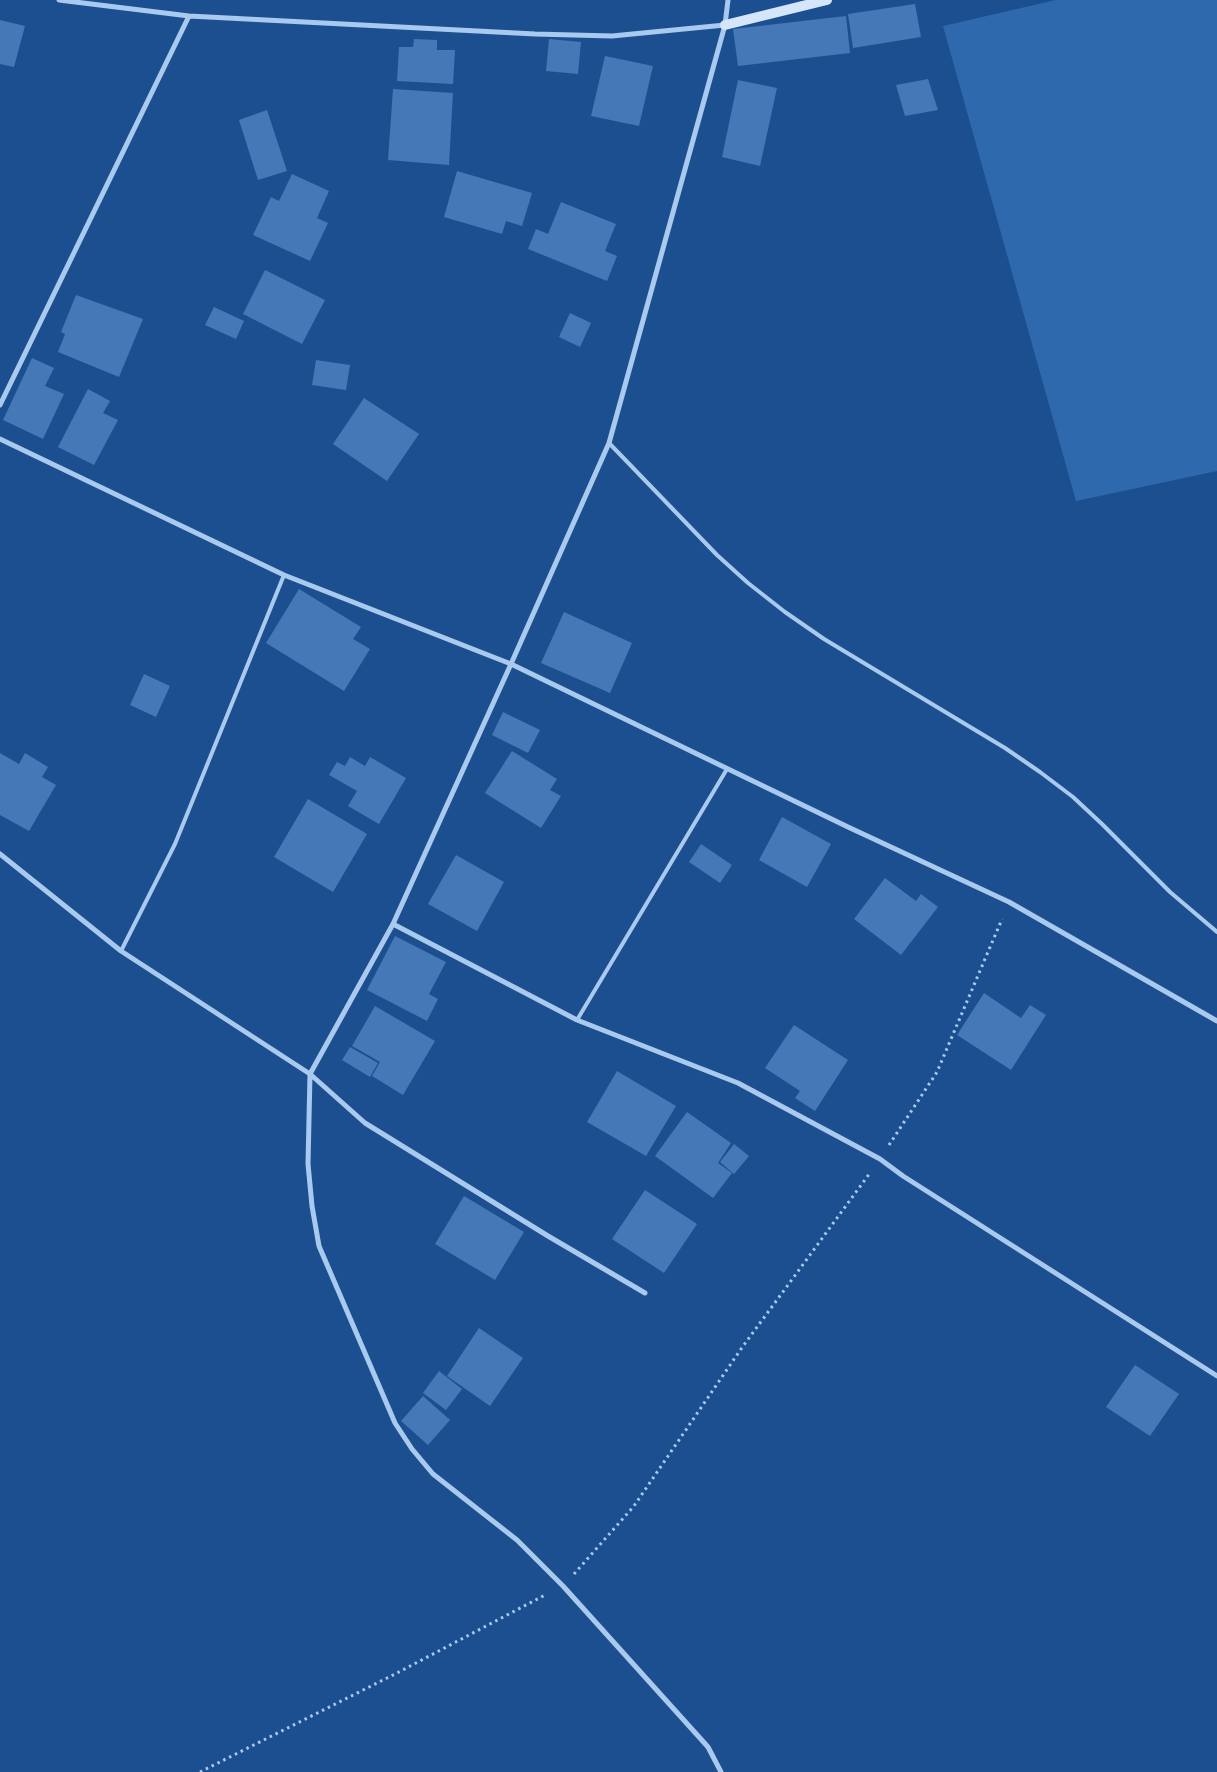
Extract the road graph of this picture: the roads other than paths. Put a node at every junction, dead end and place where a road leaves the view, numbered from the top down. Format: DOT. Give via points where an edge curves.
graph roads {
  1 [pos="59,0"];
  2 [pos="728,0"];
  3 [pos="827,0"];
  4 [pos="189,16"];
  5 [pos="725,25"];
  6 [pos="0,405"];
  7 [pos="0,439"];
  8 [pos="608,443"];
  9 [pos="284,575"];
  10 [pos="511,664"];
  11 [pos="727,769"];
  12 [pos="0,854"];
  13 [pos="393,924"];
  14 [pos="1217,932"];
  15 [pos="121,951"];
  16 [pos="577,1020"];
  17 [pos="1217,1021"];
  18 [pos="310,1074"];
  19 [pos="645,1293"];
  20 [pos="1217,1376"];
  21 [pos="721,1772"];
  1 -- 4 [label="street"];
  2 -- 5 [label="street"];
  3 -- 5 [label="street"];
  4 -- 5 [label="street" via="535,34 602,35"];
  4 -- 6 [label="street"];
  5 -- 8 [label="street"];
  7 -- 9 [label="street"];
  8 -- 10 [label="street"];
  8 -- 14 [label="lane" via="717,556 748,583 824,638 1040,772 1102,824 1170,892"];
  9 -- 10 [label="street"];
  9 -- 15 [label="lane" via="176,844"];
  10 -- 11 [label="street"];
  10 -- 13 [label="street"];
  11 -- 16 [label="lane"];
  11 -- 17 [label="street" via="1009,902"];
  12 -- 15 [label="street"];
  13 -- 16 [label="street"];
  13 -- 18 [label="street"];
  15 -- 18 [label="street"];
  16 -- 20 [label="street" via="738,1082 880,1159"];
  18 -- 19 [label="street" via="365,1122"];
  18 -- 21 [label="street" via="308,1164 319,1246 396,1423 433,1474 517,1540 563,1586 708,1747"];
}
